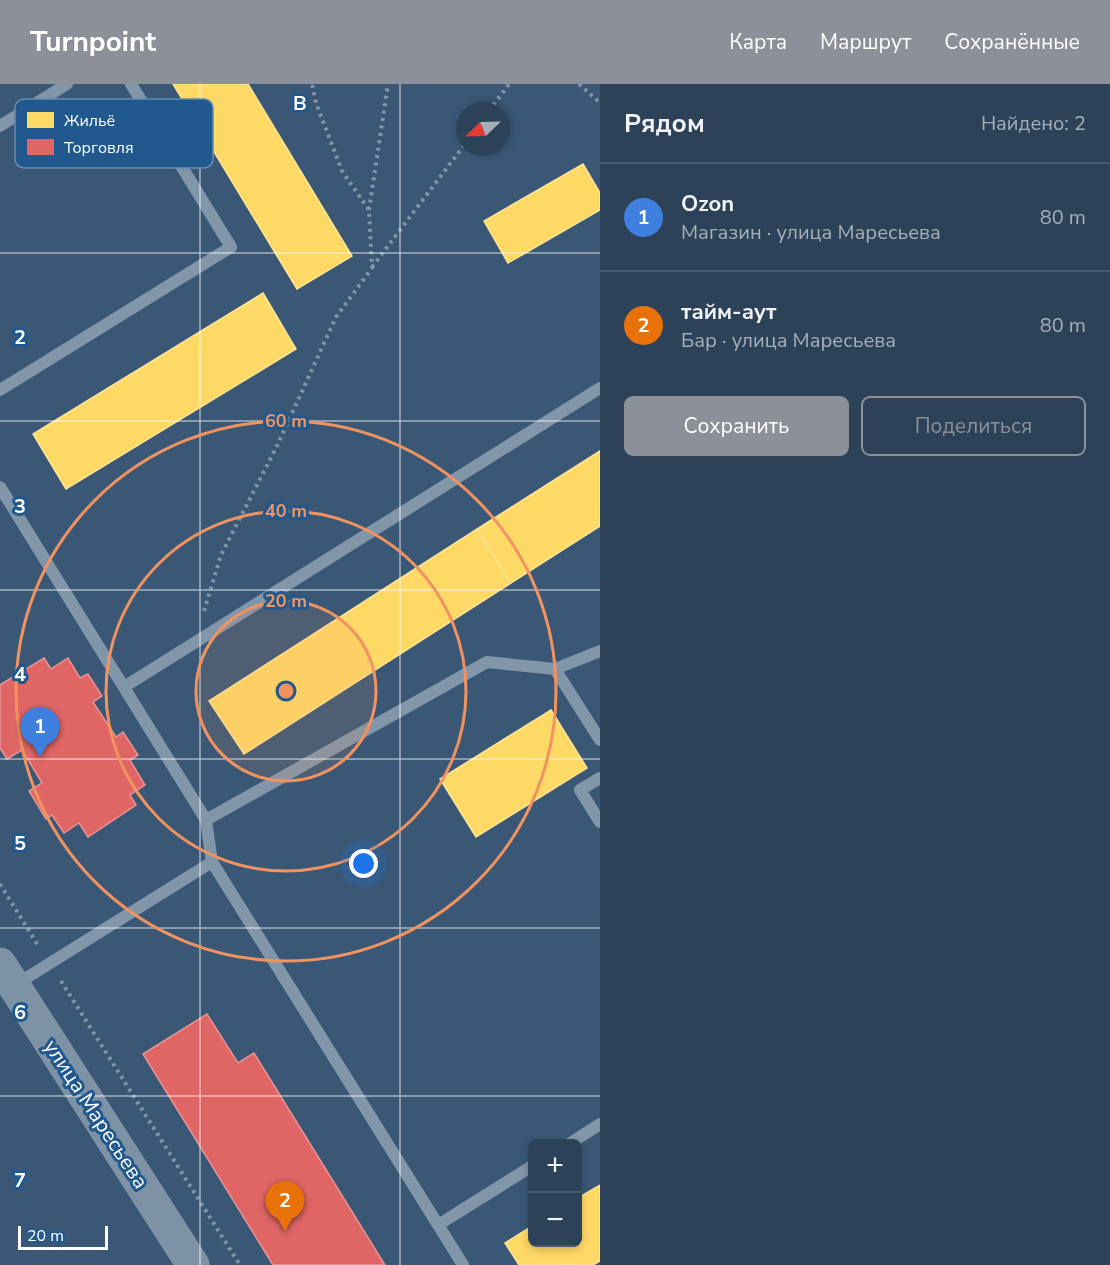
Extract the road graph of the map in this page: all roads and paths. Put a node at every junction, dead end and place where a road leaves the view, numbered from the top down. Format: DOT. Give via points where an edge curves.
graph roads {
  1 [pos="67,84"];
  2 [pos="131,84"];
  3 [pos="312,84"];
  4 [pos="388,84"];
  5 [pos="509,84"];
  6 [pos="579,84"];
  7 [pos="43,99"];
  8 [pos="140,99"];
  9 [pos="496,102"];
  10 [pos="600,103"];
  11 [pos="15,117"];
  12 [pos="0,126"];
  13 [pos="456,156"];
  14 [pos="183,168"];
  15 [pos="369,210"];
  16 [pos="372,268"];
  17 [pos="600,388"];
  18 [pos="0,390"];
  19 [pos="0,487"];
  20 [pos="194,643"];
  21 [pos="600,651"];
  22 [pos="555,669"];
  23 [pos="124,687"];
  24 [pos="600,740"];
  25 [pos="600,778"];
  26 [pos="206,820"];
  27 [pos="600,822"];
  28 [pos="212,861"];
  29 [pos="0,884"];
  30 [pos="49,963"];
  31 [pos="7,975"];
  32 [pos="600,1124"];
  33 [pos="576,1139"];
  34 [pos="528,1169"];
  35 [pos="438,1225"];
  36 [pos="193,1265"];
  37 [pos="240,1265"];
  38 [pos="463,1265"];
  1 -- 7 [label="lane"];
  2 -- 8 [label="lane"];
  3 -- 15 [label="path" via="342,171"];
  4 -- 15 [label="path"];
  5 -- 9 [label="path"];
  6 -- 10 [label="path"];
  11 -- 12 [label="lane"];
  13 -- 16 [label="path"];
  14 -- 18 [label="lane" via="231,247"];
  15 -- 16 [label="path"];
  16 -- 20 [label="path" via="336,317 277,446 221,555"];
  17 -- 20 [label="lane"];
  19 -- 23 [label="lane"];
  20 -- 23 [label="lane"];
  21 -- 22 [label="lane"];
  22 -- 24 [label="lane"];
  22 -- 26 [label="lane" via="487,662"];
  23 -- 26 [label="lane"];
  25 -- 27 [label="lane" via="580,790"];
  26 -- 28 [label="lane"];
  28 -- 30 [label="lane"];
  28 -- 35 [label="lane"];
  29 -- 30 [label="path"];
  30 -- 31 [label="lane"];
  30 -- 37 [label="path"];
  31 -- 36 [label="street, улица Маресьева"];
  32 -- 33 [label="lane"];
  34 -- 35 [label="lane"];
  35 -- 38 [label="lane"];
}
